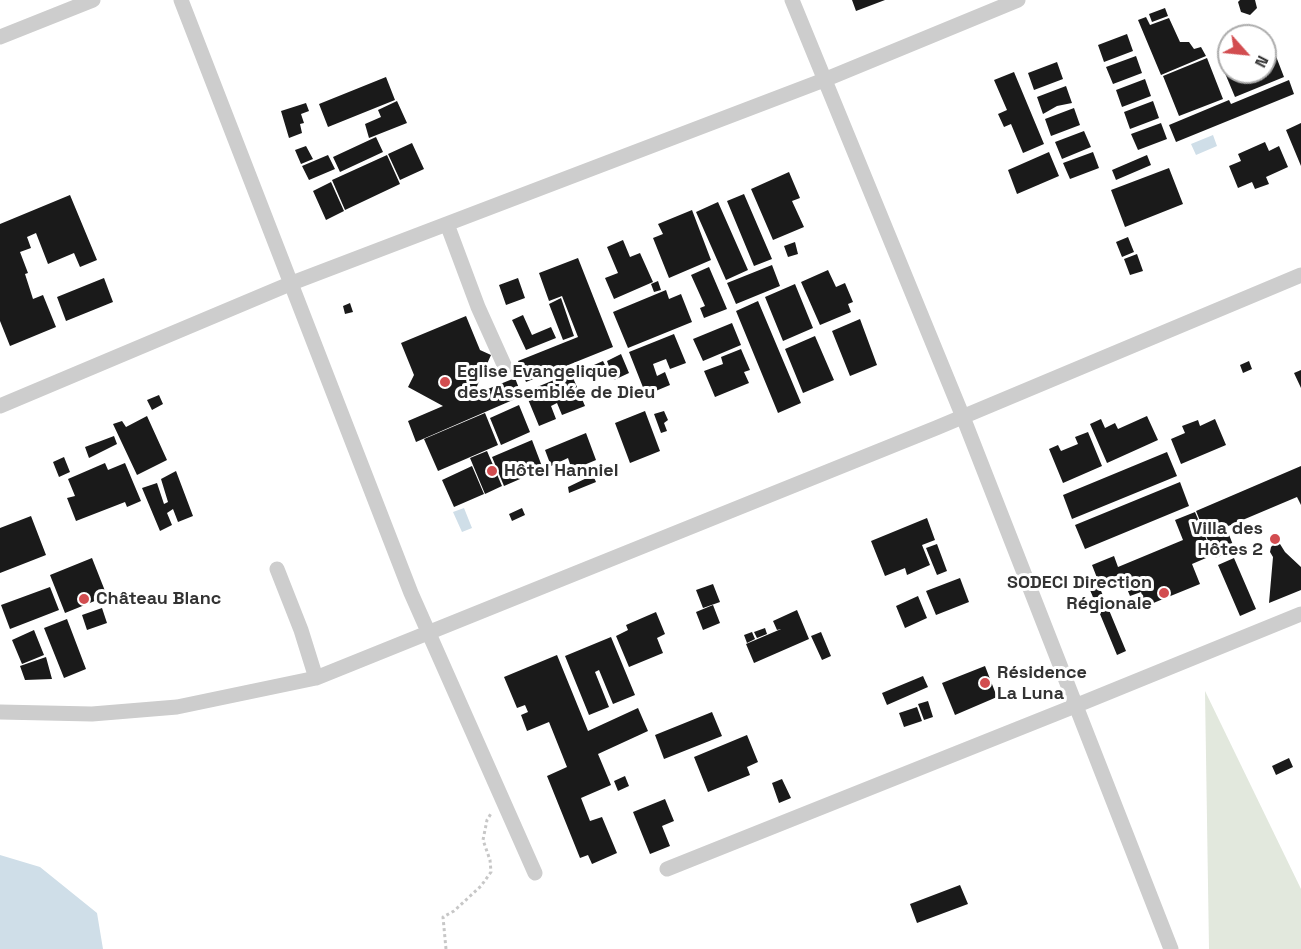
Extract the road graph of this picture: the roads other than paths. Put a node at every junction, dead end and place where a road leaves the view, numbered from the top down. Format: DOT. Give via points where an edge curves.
graph roads {
  1 [pos="93,0"];
  2 [pos="181,0"];
  3 [pos="792,0"];
  4 [pos="1018,0"];
  5 [pos="0,37"];
  6 [pos="824,80"];
  7 [pos="447,224"];
  8 [pos="1301,274"];
  9 [pos="292,283"];
  10 [pos="506,367"];
  11 [pos="0,406"];
  12 [pos="963,417"];
  13 [pos="277,569"];
  14 [pos="1301,614"];
  15 [pos="430,634"];
  16 [pos="316,678"];
  17 [pos="1075,706"];
  18 [pos="0,712"];
  19 [pos="667,869"];
  20 [pos="535,873"];
  21 [pos="1171,949"];
  1 -- 5 [label="street"];
  2 -- 9 [label="street"];
  3 -- 6 [label="street"];
  4 -- 6 [label="street"];
  6 -- 7 [label="street"];
  6 -- 12 [label="street"];
  7 -- 9 [label="street"];
  7 -- 10 [label="street"];
  8 -- 12 [label="street"];
  9 -- 11 [label="street"];
  9 -- 15 [label="street"];
  12 -- 15 [label="street"];
  12 -- 17 [label="street"];
  13 -- 16 [label="street"];
  14 -- 17 [label="street"];
  15 -- 16 [label="street"];
  15 -- 20 [label="street"];
  16 -- 18 [label="street" via="177,707 92,714"];
  17 -- 19 [label="street"];
  17 -- 21 [label="street"];
}
